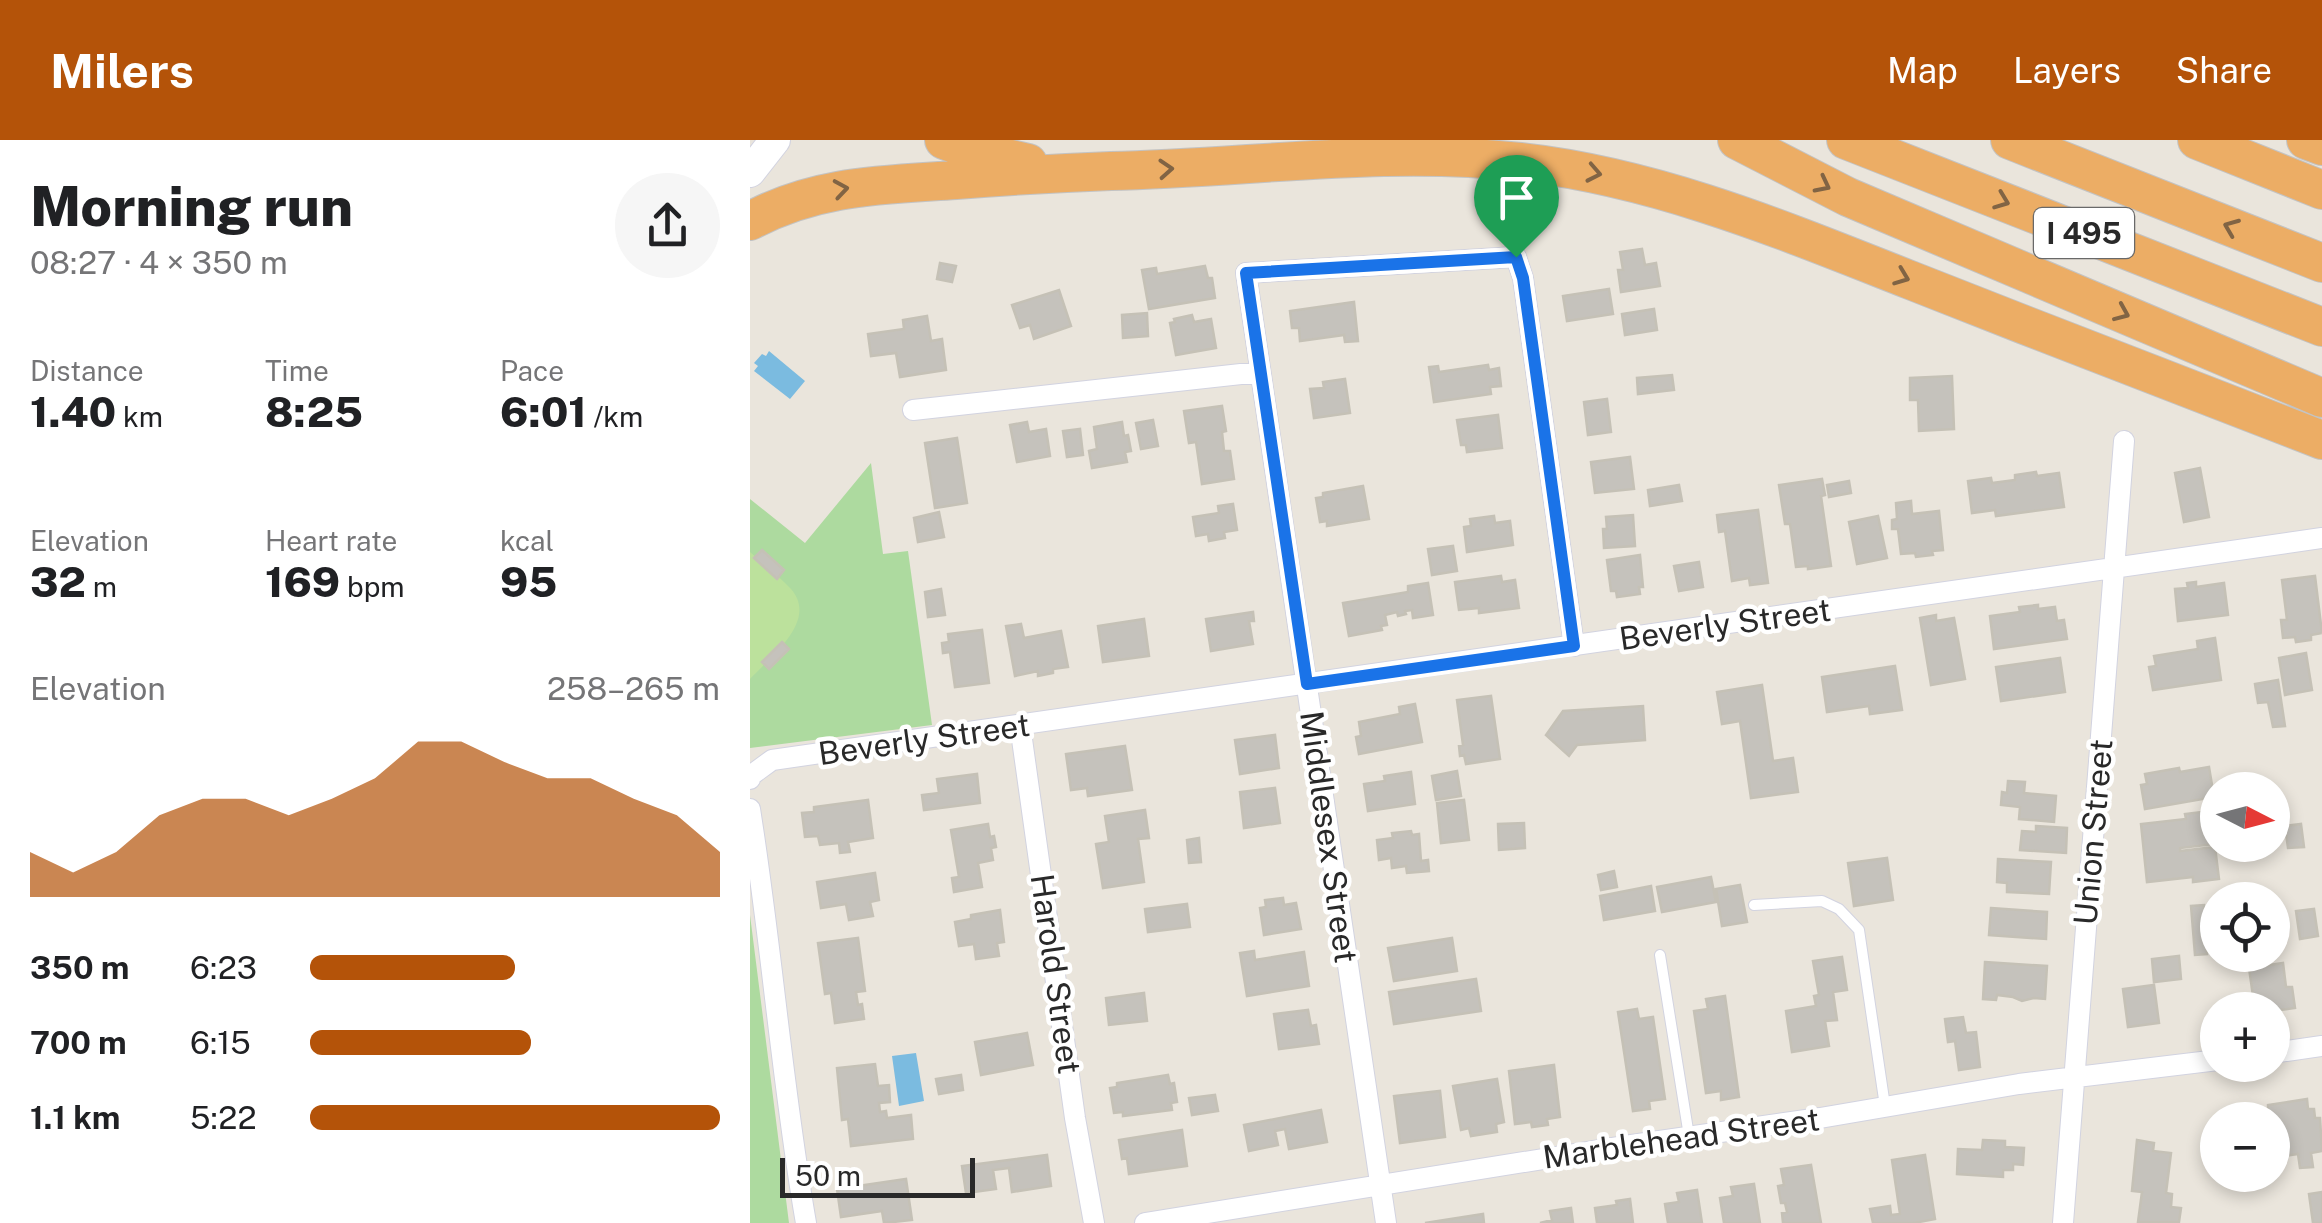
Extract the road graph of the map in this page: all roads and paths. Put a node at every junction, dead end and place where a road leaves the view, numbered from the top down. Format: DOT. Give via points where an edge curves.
graph roads {
  1 [pos="775,140"];
  2 [pos="944,140"];
  3 [pos="1737,140"];
  4 [pos="1846,140"];
  5 [pos="2010,140"];
  6 [pos="2198,140"];
  7 [pos="2306,140"];
  8 [pos="2322,146"];
  9 [pos="750,172"];
  10 [pos="1061,172"];
  11 [pos="2322,190"];
  12 [pos="750,221"];
  13 [pos="2322,263"];
  14 [pos="2322,327"];
  15 [pos="1261,374"];
  16 [pos="2322,398"];
  17 [pos="913,410"];
  18 [pos="2322,440"];
  19 [pos="2124,441"];
  20 [pos="2322,538"];
  21 [pos="2114,568"];
  22 [pos="1574,646"];
  23 [pos="1307,684"];
  24 [pos="1020,725"];
  25 [pos="750,778"];
  26 [pos="750,809"];
  27 [pos="752,842"];
  28 [pos="1754,905"];
  29 [pos="1660,956"];
  30 [pos="2322,1046"];
  31 [pos="2290,1050"];
  32 [pos="2200,1062"];
  33 [pos="2074,1078"];
  34 [pos="1885,1106"];
  35 [pos="1689,1136"];
  36 [pos="1380,1184"];
  37 [pos="806,1223"];
  38 [pos="1094,1223"];
  39 [pos="1145,1223"];
  40 [pos="1386,1223"];
  41 [pos="2062,1223"];
  1 -- 9 [label="main road"];
  2 -- 10 [label="highway"];
  3 -- 16 [label="highway, one-way" via="1848,198"];
  4 -- 14 [label="highway, I 495, one-way"];
  13 -- 5 [label="highway, I 495, one-way"];
  6 -- 11 [label="highway"];
  7 -- 8 [label="highway"];
  12 -- 10 [label="highway, one-way" via="839,189"];
  10 -- 18 [label="highway, one-way" via="1467,157 1632,181 1766,224"];
  15 -- 17 [label="street"];
  15 -- 22 [label="street, Middlesex Street" via="1246,273 1516,257"];
  15 -- 23 [label="street, Middlesex Street"];
  19 -- 21 [label="street, Union Street"];
  20 -- 21 [label="street, Beverly Street"];
  21 -- 22 [label="street, Beverly Street"];
  21 -- 33 [label="street, Union Street"];
  22 -- 23 [label="street, Beverly Street"];
  23 -- 24 [label="street, Beverly Street"];
  23 -- 36 [label="street, Middlesex Street"];
  24 -- 25 [label="street, Beverly Street" via="772,760"];
  24 -- 38 [label="street, Harold Street"];
  26 -- 27 [label="street"];
  27 -- 37 [label="street"];
  28 -- 34 [label="lane" via="1822,900 1860,930"];
  29 -- 35 [label="lane"];
  30 -- 31 [label="street"];
  32 -- 33 [label="street, Marblehead Street"];
  33 -- 34 [label="street, Marblehead Street"];
  33 -- 41 [label="street, Union Street"];
  34 -- 35 [label="street, Marblehead Street"];
  35 -- 36 [label="street, Marblehead Street"];
  36 -- 39 [label="street, Marblehead Street"];
  36 -- 40 [label="street, Middlesex Street"];
}
